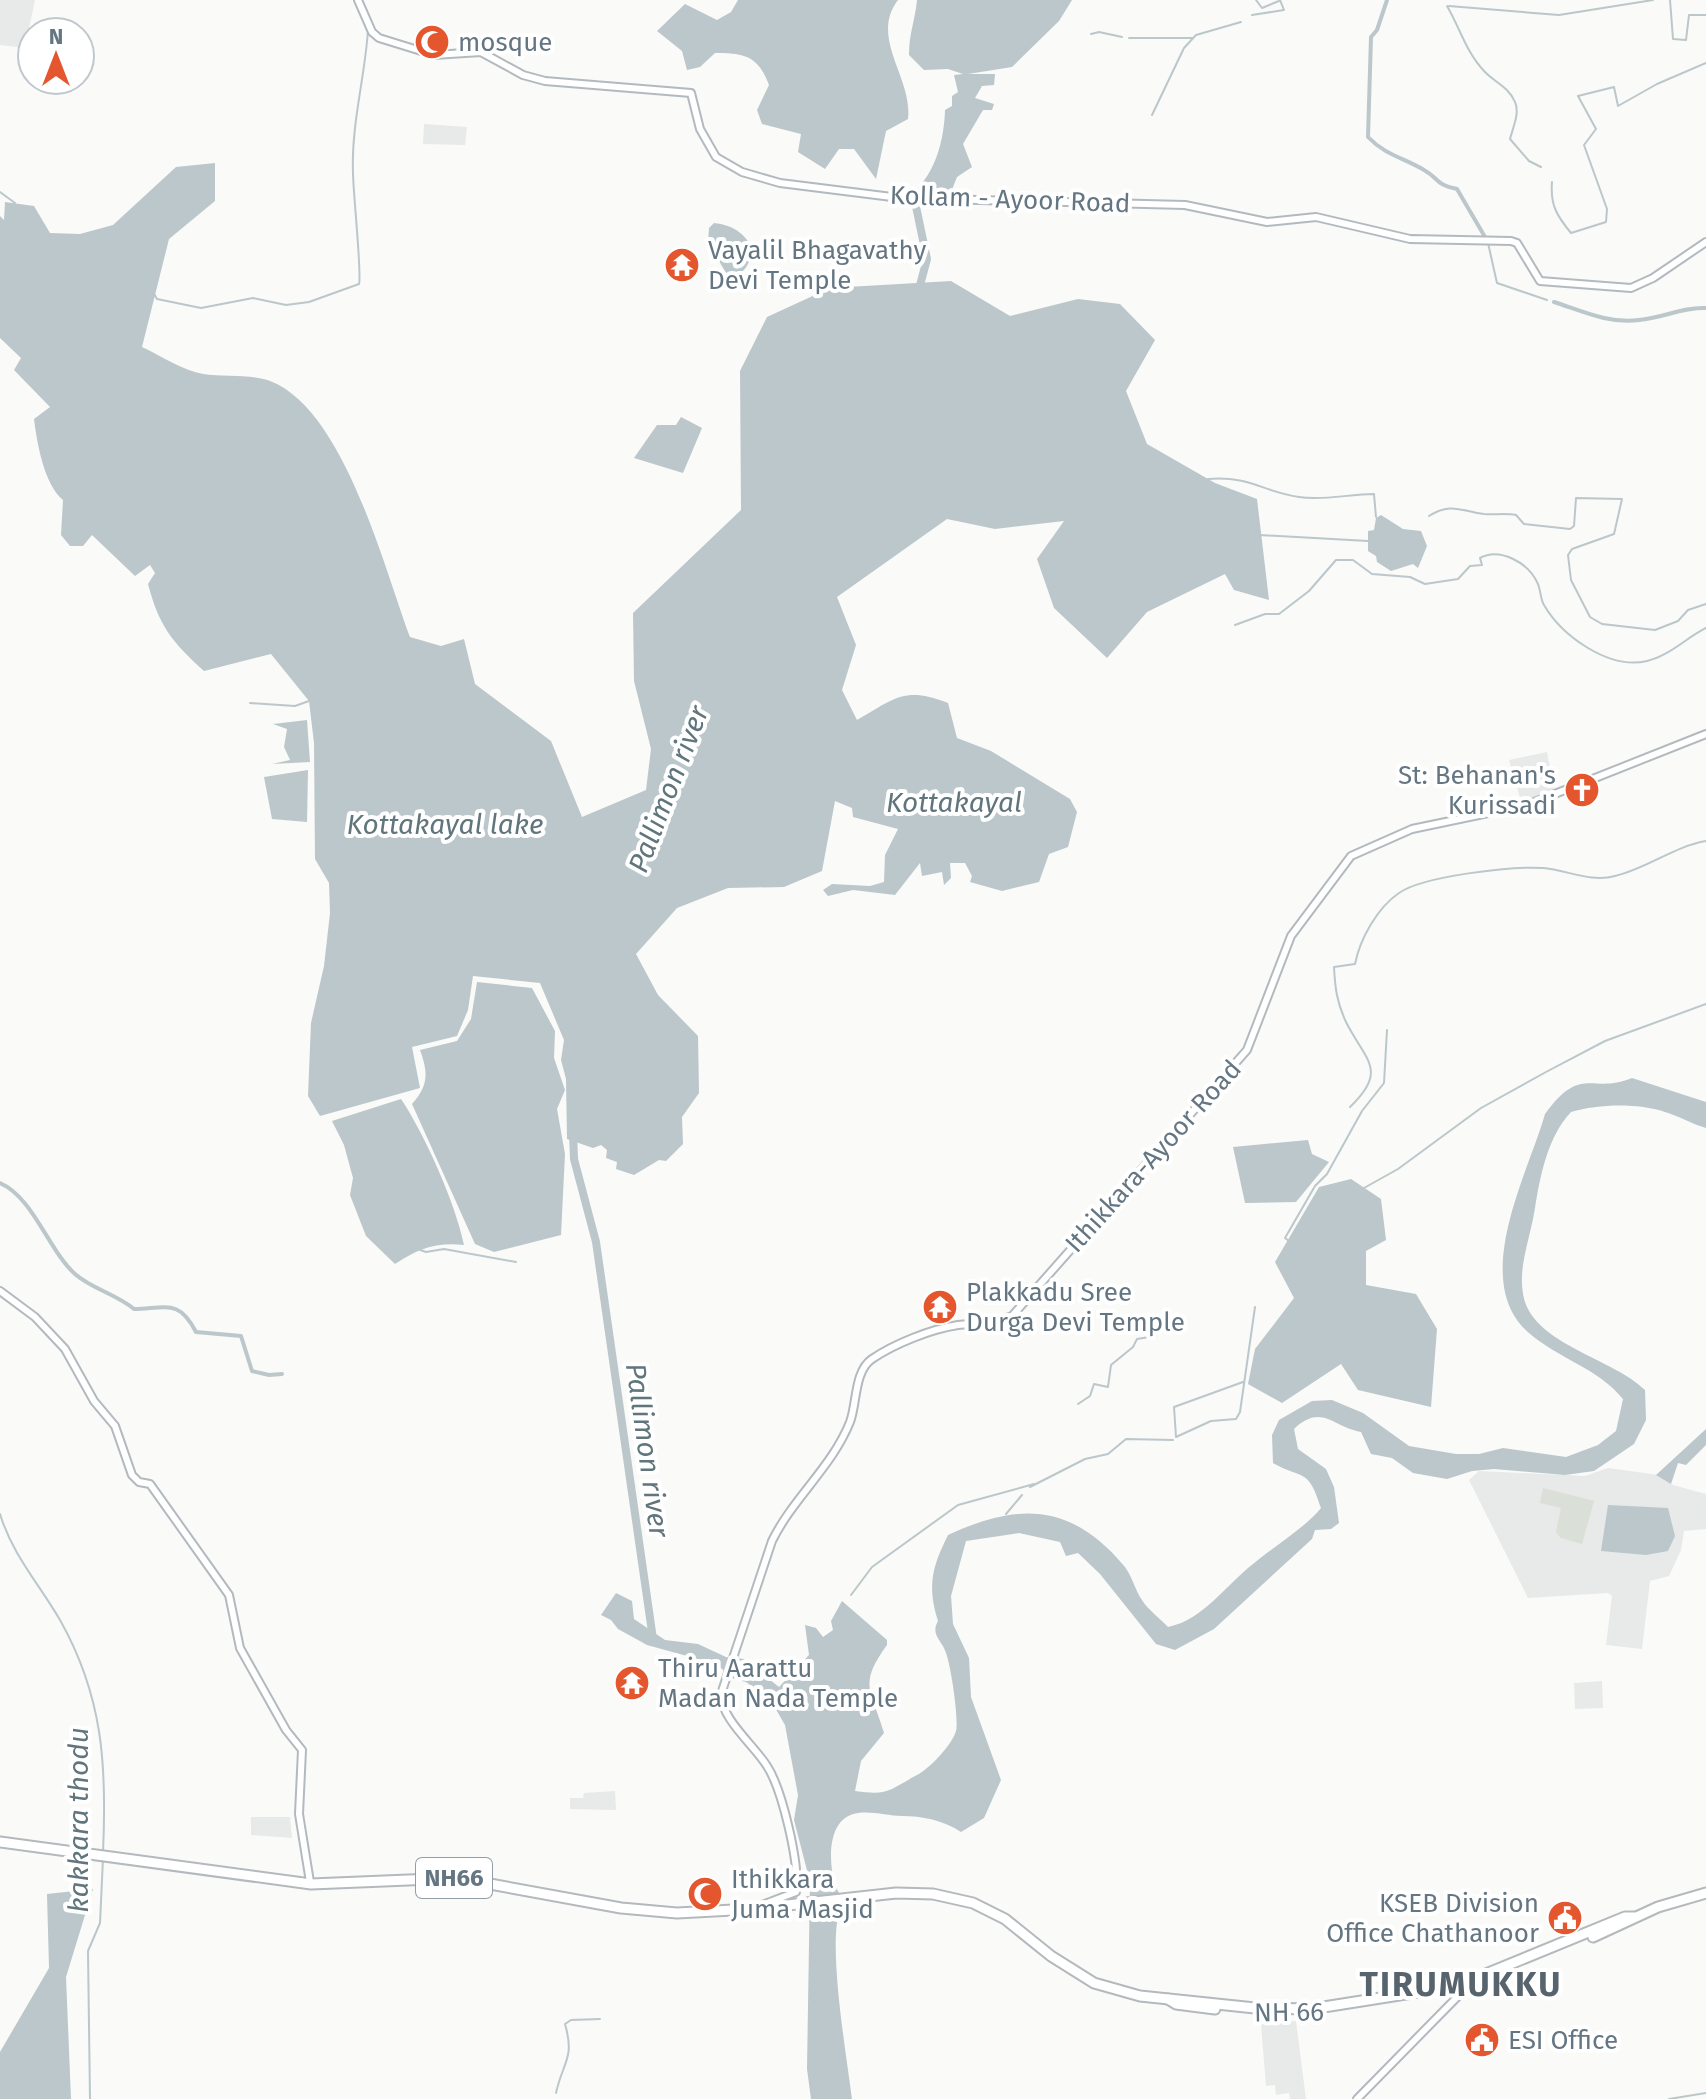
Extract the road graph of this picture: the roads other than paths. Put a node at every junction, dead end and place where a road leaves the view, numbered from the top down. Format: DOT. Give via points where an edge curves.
graph roads {
  1 [pos="358,0"];
  2 [pos="1706,242"];
  3 [pos="1706,734"];
  4 [pos="0,1291"];
  5 [pos="0,1842"];
  6 [pos="310,1882"];
  7 [pos="1706,1893"];
  8 [pos="752,1909"];
  9 [pos="1634,1917"];
  10 [pos="1468,1986"];
  11 [pos="1451,1991"];
  12 [pos="1168,1999"];
  13 [pos="1450,2002"];
  14 [pos="1357,2099"];
  1 -- 2 [label="main road, Kollam - Ayoor Road" via="379,38 423,52 481,52 545,81 691,93 700,129 716,157 750,175 815,188 900,198 1185,205 1267,222 1316,217 1410,239 1511,241 1541,282 1610,289 1641,285"];
  3 -- 8 [label="main road, Ithikkara-Ayoor Road" via="1527,805 1412,829 1351,856 1291,936 1247,1050 1012,1316 955,1325 869,1361 848,1427 772,1541 724,1679 723,1708 773,1777 796,1857 796,1892"];
  4 -- 6 [label="main road" via="65,1349 115,1426 132,1475 150,1484 229,1595 240,1648 303,1753 298,1793"];
  5 -- 6 [label="highway, NH66"];
  6 -- 8 [label="highway, NH66" via="457,1878 635,1909"];
  7 -- 9 [label="highway, NH 66 / NH66"];
  8 -- 12 [label="highway, NH 66 / NH66" via="916,1893 973,1903 1005,1919 1094,1983"];
  9 -- 10 [label="highway, NH 66 / NH66"];
  9 -- 12 [label="highway, NH 66 / NH66" via="1481,1976 1406,1995 1292,2010"];
  10 -- 11 [label="highway, NH 66 / NH66"];
  10 -- 13 [label="main road"];
  11 -- 12 [label="highway, NH 66 / NH66" via="1298,2015 1223,2010"];
  11 -- 13 [label="main road"];
  13 -- 14 [label="main road"];
}
